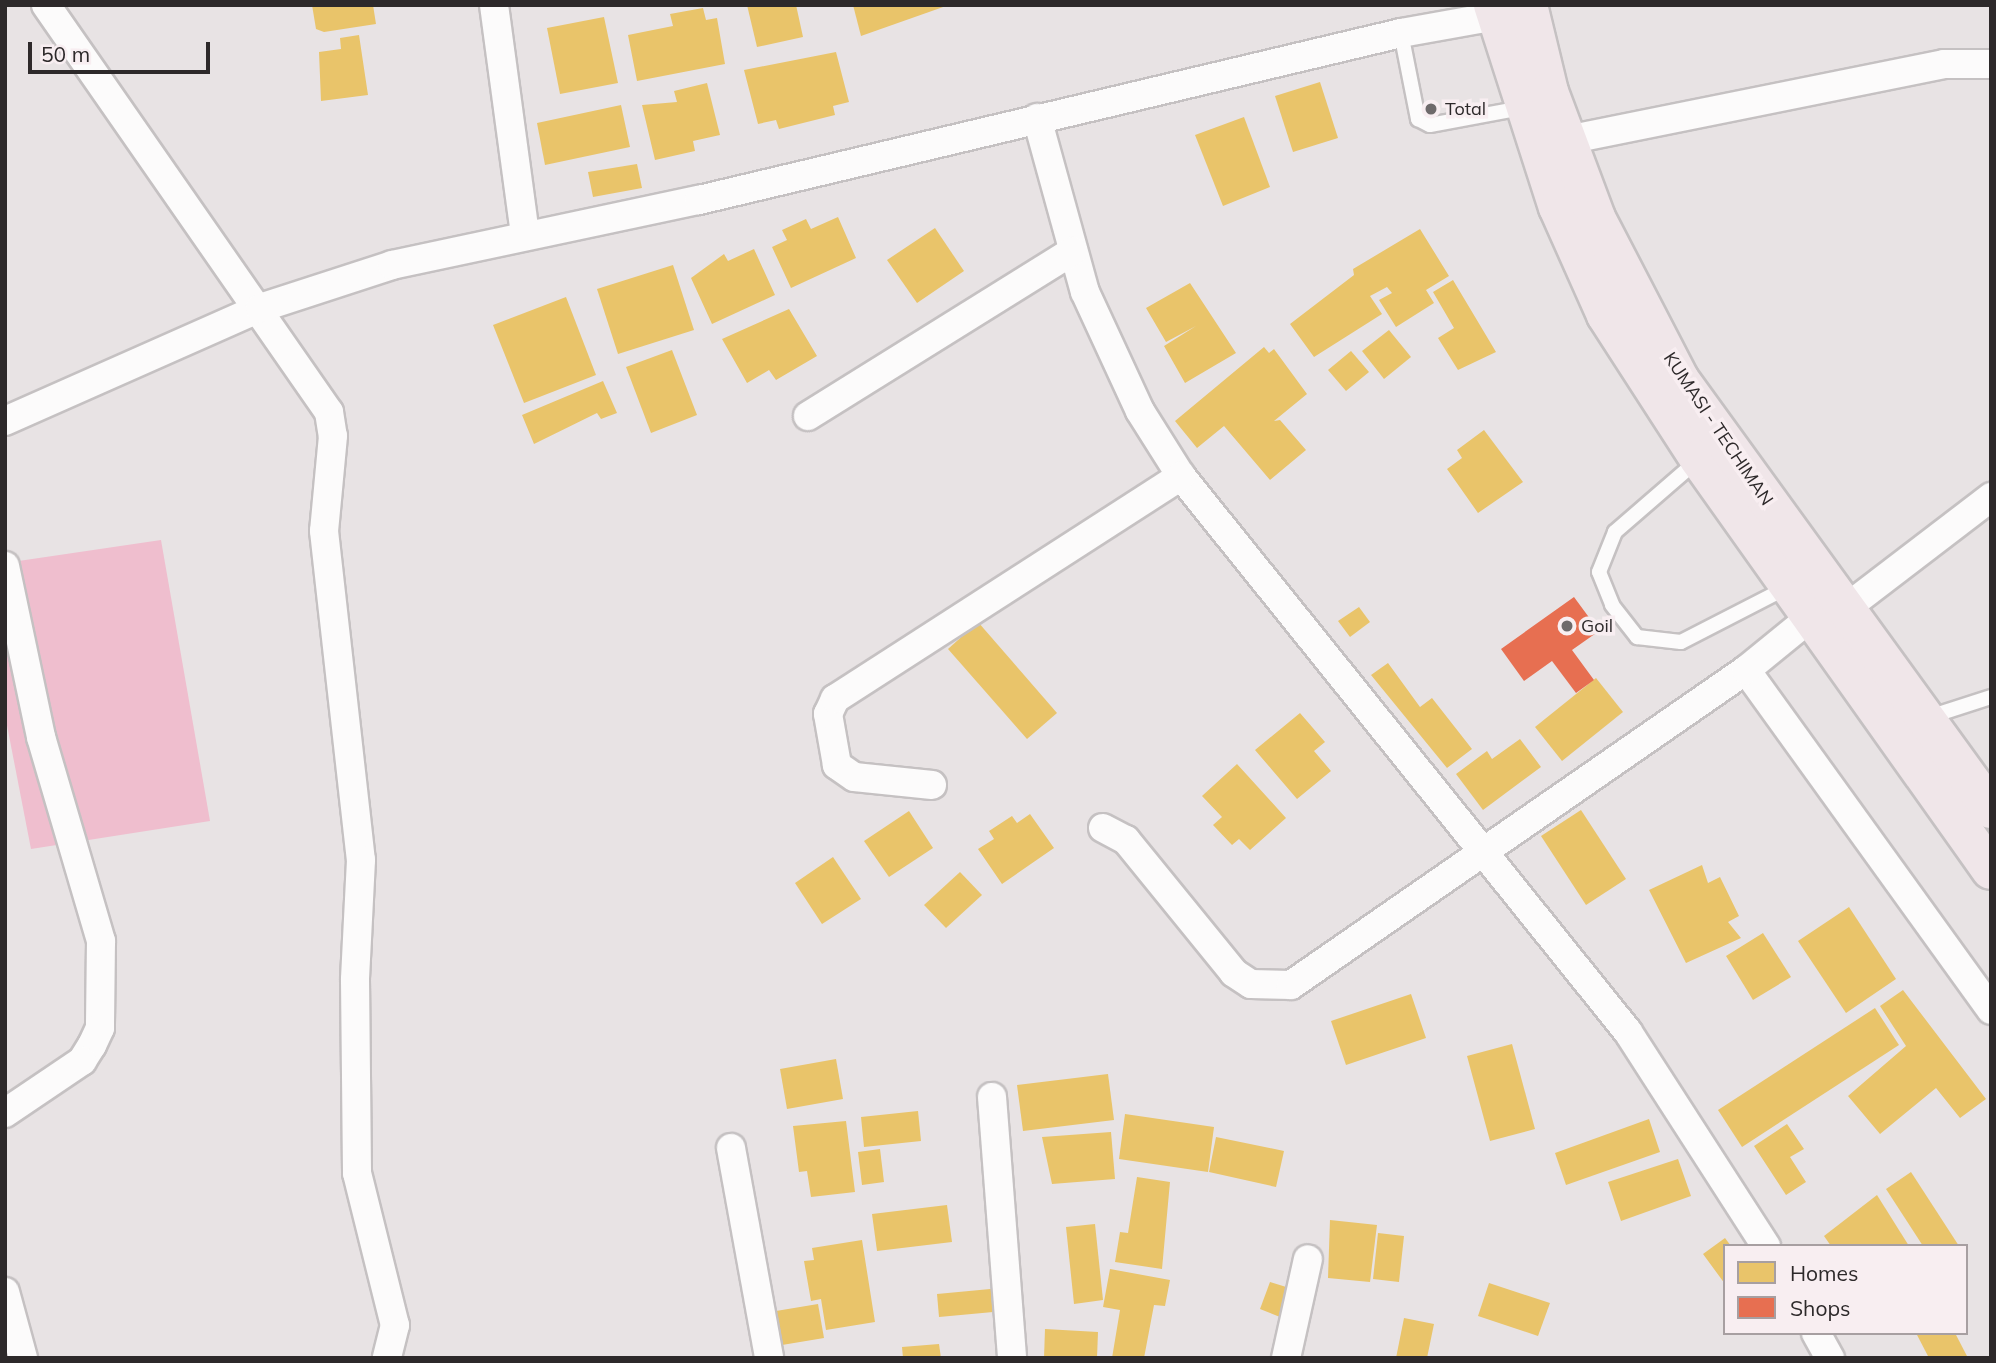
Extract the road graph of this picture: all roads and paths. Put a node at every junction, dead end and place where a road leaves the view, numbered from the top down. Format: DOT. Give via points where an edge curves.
graph roads {
  1 [pos="46,5"];
  2 [pos="494,5"];
  3 [pos="1511,9"];
  4 [pos="1401,33"];
  5 [pos="1991,64"];
  6 [pos="1522,108"];
  7 [pos="1037,118"];
  8 [pos="1567,140"];
  9 [pos="525,233"];
  10 [pos="1073,251"];
  11 [pos="260,308"];
  12 [pos="808,416"];
  13 [pos="5,421"];
  14 [pos="1699,459"];
  15 [pos="1181,476"];
  16 [pos="1991,497"];
  17 [pos="5,566"];
  18 [pos="1788,587"];
  19 [pos="1829,613"];
  20 [pos="1746,670"];
  21 [pos="1991,697"];
  22 [pos="1927,717"];
  23 [pos="932,785"];
  24 [pos="1991,810"];
  25 [pos="1103,828"];
  26 [pos="1483,850"];
  27 [pos="1991,870"];
  28 [pos="1991,1010"];
  29 [pos="992,1097"];
  30 [pos="5,1113"];
  31 [pos="731,1149"];
  32 [pos="1765,1244"];
  33 [pos="1308,1259"];
  34 [pos="5,1292"];
  35 [pos="1817,1335"];
  36 [pos="23,1358"];
  37 [pos="387,1358"];
  38 [pos="769,1358"];
  39 [pos="1012,1358"];
  40 [pos="1286,1358"];
  41 [pos="1830,1358"];
  1 -- 11 [label="street" via="118,116"];
  2 -- 9 [label="street"];
  3 -- 4 [label="street"];
  3 -- 6 [label="highway"];
  3 -- 8 [label="highway, KUMASI - TECHIMAN"];
  4 -- 6 [label="lane" via="1418,119 1430,125"];
  4 -- 7 [label="street"];
  5 -- 8 [label="street" via="1944,64"];
  6 -- 14 [label="highway" via="1606,315"];
  7 -- 9 [label="street" via="699,200"];
  7 -- 10 [label="street"];
  8 -- 19 [label="highway, KUMASI - TECHIMAN" via="1596,218 1681,380"];
  9 -- 11 [label="street" via="392,265"];
  10 -- 12 [label="street"];
  10 -- 15 [label="street" via="1134,400"];
  11 -- 13 [label="street"];
  11 -- 37 [label="street" via="329,412 333,436 324,531 361,860 355,980 357,1173 394,1325"];
  14 -- 18 [label="highway"];
  14 -- 18 [label="lane" via="1615,531 1599,572 1612,605 1637,636 1681,642"];
  15 -- 23 [label="street" via="835,699 828,714 837,765 854,777"];
  15 -- 26 [label="street"];
  16 -- 19 [label="street"];
  17 -- 30 [label="street" via="41,737 101,941 100,1028 92,1045 82,1061"];
  18 -- 19 [label="highway"];
  19 -- 20 [label="street"];
  19 -- 22 [label="highway, KUMASI - TECHIMAN"];
  19 -- 27 [label="highway"];
  20 -- 26 [label="street"];
  20 -- 28 [label="street"];
  21 -- 22 [label="lane"];
  22 -- 24 [label="highway, KUMASI - TECHIMAN"];
  25 -- 26 [label="street" via="1126,840 1234,973 1251,984 1291,985 1315,974"];
  26 -- 32 [label="street" via="1628,1032"];
  29 -- 39 [label="street"];
  31 -- 38 [label="street"];
  33 -- 40 [label="street"];
  34 -- 36 [label="street"];
  35 -- 41 [label="street"];
}
